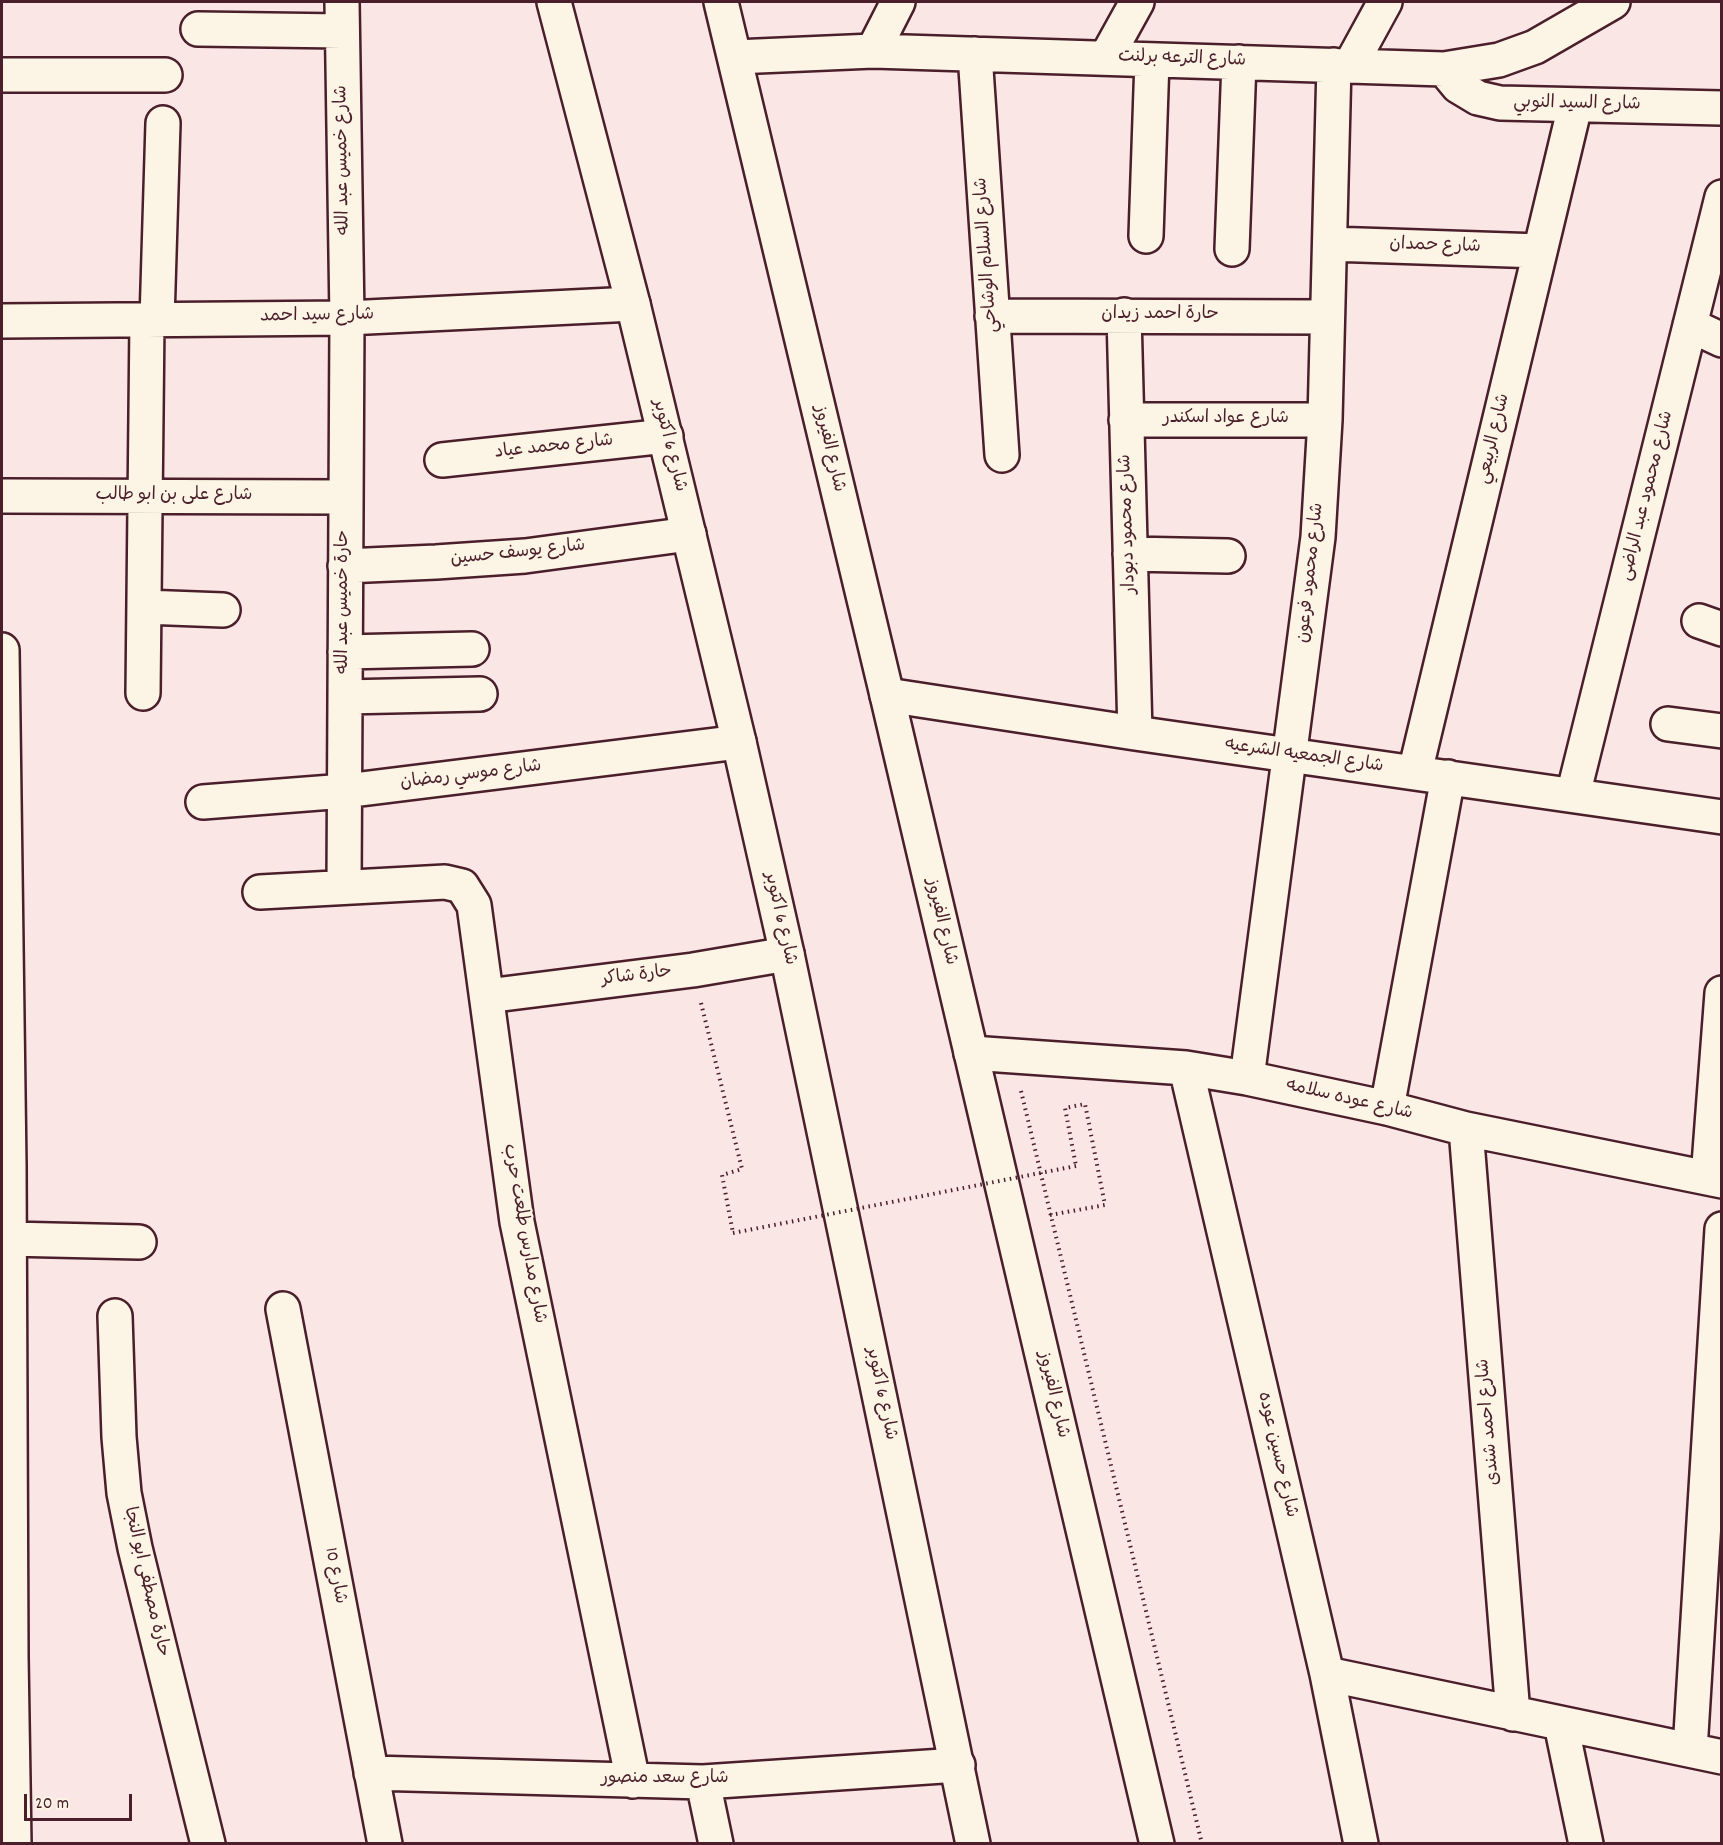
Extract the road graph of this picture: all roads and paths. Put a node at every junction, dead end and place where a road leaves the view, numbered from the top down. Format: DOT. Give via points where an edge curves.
graph roads {
  1 [pos="554,2"];
  2 [pos="721,2"];
  3 [pos="898,2"];
  4 [pos="1137,2"];
  5 [pos="1385,2"];
  6 [pos="1613,2"];
  7 [pos="342,16"];
  8 [pos="198,29"];
  9 [pos="873,51"];
  10 [pos="975,54"];
  11 [pos="735,57"];
  12 [pos="1106,58"];
  13 [pos="1152,60"];
  14 [pos="1239,62"];
  15 [pos="1342,65"];
  16 [pos="1444,69"];
  17 [pos="2,75"];
  18 [pos="165,75"];
  19 [pos="1575,106"];
  20 [pos="1722,108"];
  21 [pos="163,123"];
  22 [pos="1722,197"];
  23 [pos="1146,236"];
  24 [pos="1330,244"];
  25 [pos="1232,249"];
  26 [pos="1540,251"];
  27 [pos="633,304"];
  28 [pos="1124,315"];
  29 [pos="992,316"];
  30 [pos="1327,317"];
  31 [pos="347,318"];
  32 [pos="152,320"];
  33 [pos="2,321"];
  34 [pos="1690,325"];
  35 [pos="1722,340"];
  36 [pos="1126,420"];
  37 [pos="1325,420"];
  38 [pos="666,436"];
  39 [pos="1002,455"];
  40 [pos="442,460"];
  41 [pos="2,496"];
  42 [pos="145,497"];
  43 [pos="346,497"];
  44 [pos="689,534"];
  45 [pos="1130,554"];
  46 [pos="1228,556"];
  47 [pos="345,566"];
  48 [pos="144,606"];
  49 [pos="224,610"];
  50 [pos="472,649"];
  51 [pos="2,650"];
  52 [pos="345,652"];
  53 [pos="143,693"];
  54 [pos="480,694"];
  55 [pos="887,695"];
  56 [pos="345,697"];
  57 [pos="1668,724"];
  58 [pos="1722,731"];
  59 [pos="1135,733"];
  60 [pos="739,742"];
  61 [pos="1290,754"];
  62 [pos="2,762"];
  63 [pos="1415,772"];
  64 [pos="1448,777"];
  65 [pos="345,791"];
  66 [pos="1573,795"];
  67 [pos="203,802"];
  68 [pos="3,813"];
  69 [pos="1722,817"];
  70 [pos="344,887"];
  71 [pos="260,892"];
  72 [pos="787,954"];
  73 [pos="693,970"];
  74 [pos="1722,993"];
  75 [pos="4,995"];
  76 [pos="486,996"];
  77 [pos="971,1053"];
  78 [pos="1014,1058"];
  79 [pos="1186,1068"];
  80 [pos="1247,1078"];
  81 [pos="1387,1108"];
  82 [pos="1466,1129"];
  83 [pos="5,1166"];
  84 [pos="1715,1180"];
  85 [pos="1050,1215"];
  86 [pos="1722,1229"];
  87 [pos="9,1239"];
  88 [pos="139,1242"];
  89 [pos="283,1309"];
  90 [pos="115,1316"];
  91 [pos="6,1571"];
  92 [pos="6,1656"];
  93 [pos="1327,1674"];
  94 [pos="1513,1714"];
  95 [pos="1560,1725"];
  96 [pos="1706,1753"];
  97 [pos="958,1765"];
  98 [pos="371,1773"];
  99 [pos="633,1780"];
  100 [pos="703,1782"];
  101 [pos="14,1844"];
  102 [pos="208,1844"];
  103 [pos="384,1844"];
  104 [pos="716,1844"];
  105 [pos="973,1844"];
  106 [pos="1157,1844"];
  107 [pos="1202,1844"];
  108 [pos="1361,1844"];
  109 [pos="1586,1844"];
  1 -- 27 [label="street, شارع 6 اكتوبر"];
  2 -- 11 [label="street, شارع الفيروز"];
  3 -- 9 [label="street"];
  4 -- 12 [label="street"];
  5 -- 15 [label="street"];
  6 -- 16 [label="street, شارع الترعه برلنت" via="1535,47 1499,60"];
  7 -- 8 [label="street"];
  7 -- 31 [label="street, شارع خميس عبد الله"];
  9 -- 10 [label="street, شارع الترعه برلنت"];
  9 -- 11 [label="street, شارع الترعه برلنت"];
  10 -- 12 [label="street, شارع الترعه برلنت"];
  10 -- 29 [label="street, شارع السلام الوشاحي"];
  11 -- 55 [label="street, شارع الفيروز"];
  12 -- 13 [label="street, شارع الترعه برلنت"];
  13 -- 14 [label="street, شارع الترعه برلنت"];
  13 -- 23 [label="street"];
  14 -- 15 [label="street, شارع الترعه برلنت"];
  14 -- 25 [label="street"];
  15 -- 16 [label="street, شارع الترعه برلنت"];
  15 -- 24 [label="street, شارع محمود فرعون"];
  16 -- 19 [label="street, شارع السيد النوبي" via="1458,86 1478,98 1500,103"];
  17 -- 18 [label="street"];
  19 -- 20 [label="street, شارع السيد النوبي"];
  19 -- 26 [label="street, شارع الربيعي"];
  21 -- 32 [label="street"];
  22 -- 34 [label="street, شارع محمود عبد الراضى"];
  24 -- 26 [label="street, شارع حمدان"];
  24 -- 30 [label="street, شارع محمود فرعون"];
  26 -- 63 [label="street, شارع الربيعي"];
  27 -- 31 [label="street, شارع سيد احمد"];
  27 -- 38 [label="street, شارع 6 اكتوبر"];
  28 -- 29 [label="street, حارة احمد زيدان"];
  28 -- 30 [label="street, حارة احمد زيدان"];
  28 -- 36 [label="street, شارع محمود دبودار"];
  29 -- 39 [label="street, شارع السلام الوشاحي"];
  30 -- 37 [label="street, شارع محمود فرعون"];
  31 -- 32 [label="street, شارع سيد احمد"];
  31 -- 43 [label="street, حارة خميس عبد الله"];
  32 -- 33 [label="street, شارع سيد احمد"];
  32 -- 42 [label="street"];
  34 -- 35 [label="street"];
  34 -- 66 [label="street, شارع محمود عبد الراضى"];
  36 -- 37 [label="street, شارع عواد اسكندر"];
  36 -- 45 [label="street, شارع محمود دبودار"];
  37 -- 61 [label="street, شارع محمود فرعون" via="1318,537"];
  38 -- 40 [label="street, شارع محمد عياد"];
  38 -- 44 [label="street, شارع 6 اكتوبر"];
  41 -- 42 [label="street, شارع على بن ابو طالب"];
  42 -- 43 [label="street, شارع على بن ابو طالب"];
  42 -- 48 [label="street"];
  43 -- 47 [label="street, حارة خميس عبد الله"];
  44 -- 47 [label="street, شارع يوسف حسين" via="525,556"];
  44 -- 60 [label="street, شارع 6 اكتوبر"];
  45 -- 46 [label="street"];
  45 -- 59 [label="street, شارع محمود دبودار"];
  47 -- 52 [label="street, حارة خميس عبد الله"];
  48 -- 49 [label="street"];
  48 -- 53 [label="street"];
  50 -- 52 [label="street"];
  51 -- 62 [label="street"];
  52 -- 56 [label="street, حارة خميس عبد الله"];
  54 -- 56 [label="street"];
  55 -- 59 [label="street, شارع الجمعيه الشرعيه"];
  55 -- 77 [label="street, شارع الفيروز"];
  56 -- 65 [label="street, حارة خميس عبد الله"];
  57 -- 58 [label="street"];
  59 -- 61 [label="street, شارع الجمعيه الشرعيه"];
  60 -- 65 [label="street, شارع موسي رمضان"];
  60 -- 72 [label="street, شارع 6 اكتوبر"];
  61 -- 63 [label="street, شارع الجمعيه الشرعيه"];
  61 -- 80 [label="street, شارع محمود فرعون"];
  62 -- 68 [label="street"];
  63 -- 64 [label="street, شارع الجمعيه الشرعيه"];
  64 -- 66 [label="street, شارع الجمعيه الشرعيه"];
  64 -- 81 [label="street"];
  65 -- 67 [label="street, شارع موسي رمضان"];
  65 -- 70 [label="street, حارة خميس عبد الله"];
  66 -- 69 [label="street, شارع الجمعيه الشرعيه"];
  68 -- 75 [label="street"];
  70 -- 71 [label="street, شارع مدارس طلعت حرب"];
  70 -- 76 [label="street, شارع مدارس طلعت حرب" via="445,882 462,886 474,905"];
  72 -- 73 [label="street, حارة شاكر"];
  72 -- 97 [label="street, شارع 6 اكتوبر"];
  73 -- 76 [label="street, حارة شاكر"];
  73 -- 85 [label="path, bridge" via="742,1169 722,1175 733,1233 1076,1166 1065,1108 1085,1104 1105,1205"];
  74 -- 84 [label="street"];
  75 -- 83 [label="street"];
  76 -- 99 [label="street, شارع مدارس طلعت حرب" via="517,1222"];
  77 -- 78 [label="street, شارع عوده سلامه"];
  77 -- 106 [label="street, شارع الفيروز"];
  78 -- 79 [label="street, شارع عوده سلامه"];
  78 -- 85 [label="path"];
  79 -- 80 [label="street, شارع عوده سلامه"];
  79 -- 93 [label="street, شارع حسين عوده"];
  80 -- 81 [label="street, شارع عوده سلامه"];
  81 -- 82 [label="street, شارع عوده سلامه"];
  82 -- 84 [label="street, شارع عوده سلامه"];
  82 -- 94 [label="street, شارع احمد شندى"];
  83 -- 87 [label="street"];
  85 -- 107 [label="path"];
  86 -- 96 [label="street"];
  87 -- 88 [label="street"];
  87 -- 91 [label="street"];
  89 -- 98 [label="street, شارع 10"];
  90 -- 102 [label="street, حارة مصطفى ابو النجا" via="124,1493"];
  91 -- 92 [label="street"];
  92 -- 101 [label="street"];
  93 -- 94 [label="street"];
  93 -- 108 [label="street, شارع حسين عوده"];
  94 -- 95 [label="street"];
  95 -- 96 [label="street"];
  95 -- 109 [label="street"];
  97 -- 100 [label="street, شارع سعد منصور"];
  97 -- 105 [label="street, شارع 6 اكتوبر"];
  98 -- 99 [label="street, شارع سعد منصور"];
  98 -- 103 [label="street, شارع 10"];
  99 -- 100 [label="street, شارع سعد منصور"];
  100 -- 104 [label="street"];
}
